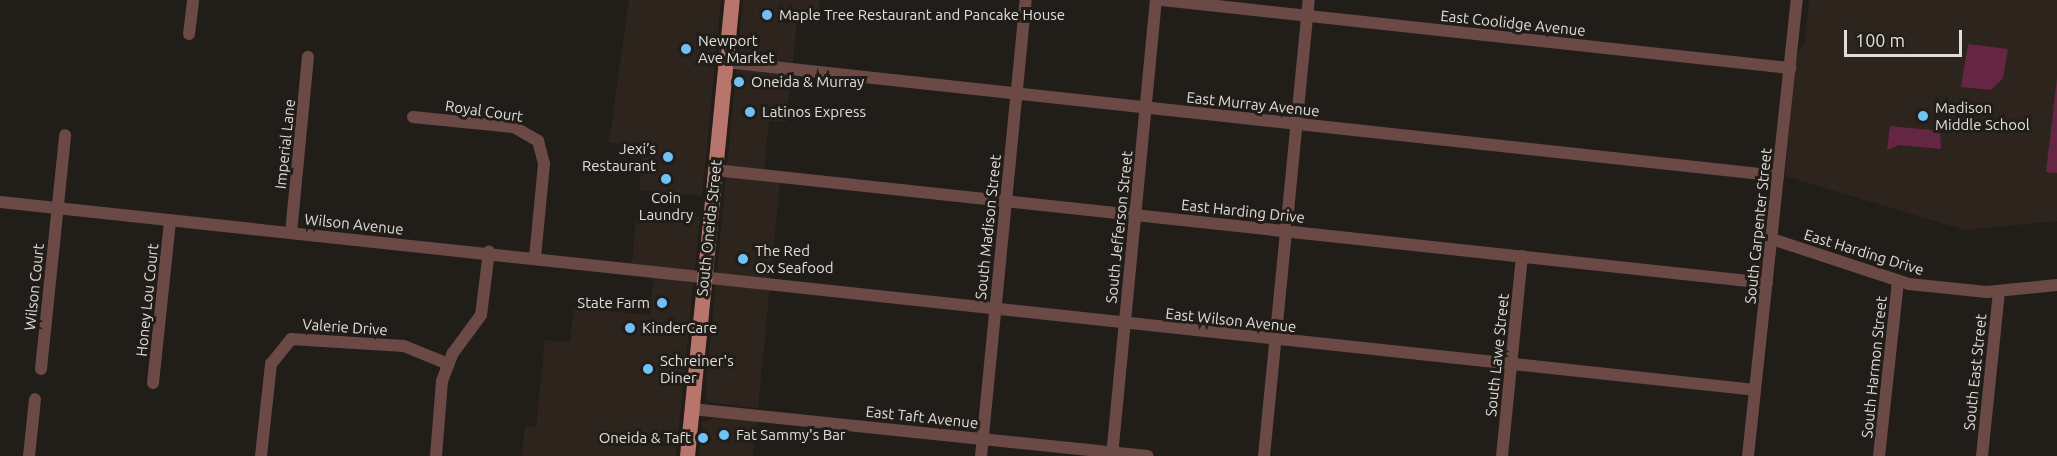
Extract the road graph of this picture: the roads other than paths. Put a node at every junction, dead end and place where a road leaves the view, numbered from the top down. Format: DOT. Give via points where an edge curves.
graph roads {
  1 [pos="193,0"];
  2 [pos="732,0"];
  3 [pos="1026,0"];
  4 [pos="1156,0"];
  5 [pos="1162,0"];
  6 [pos="1309,0"];
  7 [pos="1797,0"];
  8 [pos="1307,16"];
  9 [pos="189,34"];
  10 [pos="308,57"];
  11 [pos="726,62"];
  12 [pos="1790,68"];
  13 [pos="1016,93"];
  14 [pos="1146,107"];
  15 [pos="413,117"];
  16 [pos="1297,123"];
  17 [pos="65,135"];
  18 [pos="715,170"];
  19 [pos="1778,176"];
  20 [pos="1006,201"];
  21 [pos="0,202"];
  22 [pos="57,209"];
  23 [pos="1136,215"];
  24 [pos="170,220"];
  25 [pos="1286,231"];
  26 [pos="291,233"];
  27 [pos="1772,238"];
  28 [pos="489,252"];
  29 [pos="1522,256"];
  30 [pos="536,257"];
  31 [pos="704,276"];
  32 [pos="1898,281"];
  33 [pos="1767,283"];
  34 [pos="2057,285"];
  35 [pos="1999,292"];
  36 [pos="995,310"];
  37 [pos="1125,323"];
  38 [pos="1276,339"];
  39 [pos="448,364"];
  40 [pos="1511,365"];
  41 [pos="41,369"];
  42 [pos="153,383"];
  43 [pos="1755,390"];
  44 [pos="35,399"];
  45 [pos="692,409"];
  46 [pos="983,439"];
  47 [pos="1112,454"];
  48 [pos="29,456"];
  49 [pos="261,456"];
  50 [pos="436,456"];
  51 [pos="687,456"];
  52 [pos="981,456"];
  53 [pos="1148,456"];
  54 [pos="1264,456"];
  55 [pos="1502,456"];
  56 [pos="1748,456"];
  57 [pos="1879,456"];
  58 [pos="1982,456"];
  1 -- 9 [label="street"];
  2 -- 11 [label="main road, South Oneida Street"];
  3 -- 13 [label="street, South Madison Street"];
  4 -- 14 [label="street, South Jefferson Street"];
  5 -- 8 [label="street, East Coolidge Avenue"];
  6 -- 8 [label="street"];
  7 -- 12 [label="street, South Carpenter Street"];
  8 -- 12 [label="street, East Coolidge Avenue"];
  8 -- 16 [label="street"];
  10 -- 26 [label="street, Imperial Lane"];
  11 -- 13 [label="street, East Murray Avenue"];
  11 -- 18 [label="main road, South Oneida Street"];
  12 -- 19 [label="street, South Carpenter Street"];
  13 -- 14 [label="street, East Murray Avenue"];
  13 -- 20 [label="street, South Madison Street"];
  14 -- 16 [label="street, East Murray Avenue"];
  14 -- 23 [label="street, South Jefferson Street"];
  15 -- 30 [label="street, Royal Court" via="514,128 538,141 544,164"];
  16 -- 19 [label="street, East Murray Avenue"];
  16 -- 25 [label="street"];
  17 -- 22 [label="street, Wilson Court"];
  18 -- 20 [label="street, East Harding Drive"];
  18 -- 31 [label="main road, South Oneida Street"];
  19 -- 27 [label="street, South Carpenter Street"];
  20 -- 23 [label="street, East Harding Drive"];
  20 -- 36 [label="street, South Madison Street"];
  21 -- 22 [label="street, Wilson Avenue"];
  22 -- 24 [label="street, Wilson Avenue"];
  22 -- 41 [label="street, Wilson Court"];
  23 -- 25 [label="street, East Harding Drive"];
  23 -- 37 [label="street, South Jefferson Street"];
  24 -- 26 [label="street, Wilson Avenue"];
  24 -- 42 [label="street, Honey Lou Court"];
  25 -- 29 [label="street, East Harding Drive"];
  25 -- 38 [label="street"];
  26 -- 28 [label="street, Wilson Avenue"];
  27 -- 32 [label="street, East Harding Drive"];
  27 -- 33 [label="street, South Carpenter Street"];
  28 -- 30 [label="street, Wilson Avenue"];
  28 -- 39 [label="street" via="481,315"];
  29 -- 33 [label="street, East Harding Drive"];
  29 -- 40 [label="street, South Lawe Street"];
  30 -- 31 [label="street, Wilson Avenue"];
  31 -- 36 [label="street, East Wilson Avenue"];
  31 -- 45 [label="main road, South Oneida Street"];
  32 -- 35 [label="street, East Harding Drive"];
  32 -- 57 [label="street, South Harmon Street"];
  33 -- 43 [label="street, South Carpenter Street"];
  34 -- 35 [label="street, East Harding Drive"];
  35 -- 58 [label="street, South East Street"];
  36 -- 37 [label="street, East Wilson Avenue"];
  36 -- 46 [label="street, South Madison Street"];
  37 -- 38 [label="street, East Wilson Avenue"];
  37 -- 47 [label="street, South Jefferson Street"];
  38 -- 40 [label="street, East Wilson Avenue"];
  38 -- 54 [label="street"];
  39 -- 49 [label="street, Valerie Drive" via="404,346 291,339 271,364"];
  39 -- 50 [label="street"];
  40 -- 43 [label="street, East Wilson Avenue"];
  40 -- 55 [label="street, South Lawe Street"];
  43 -- 56 [label="street, South Carpenter Street"];
  44 -- 48 [label="street"];
  45 -- 46 [label="street, East Taft Avenue"];
  45 -- 51 [label="main road, South Oneida Street"];
  46 -- 47 [label="street, East Taft Avenue"];
  46 -- 52 [label="street, South Madison Street"];
  47 -- 53 [label="street, East Taft Avenue"];
}
